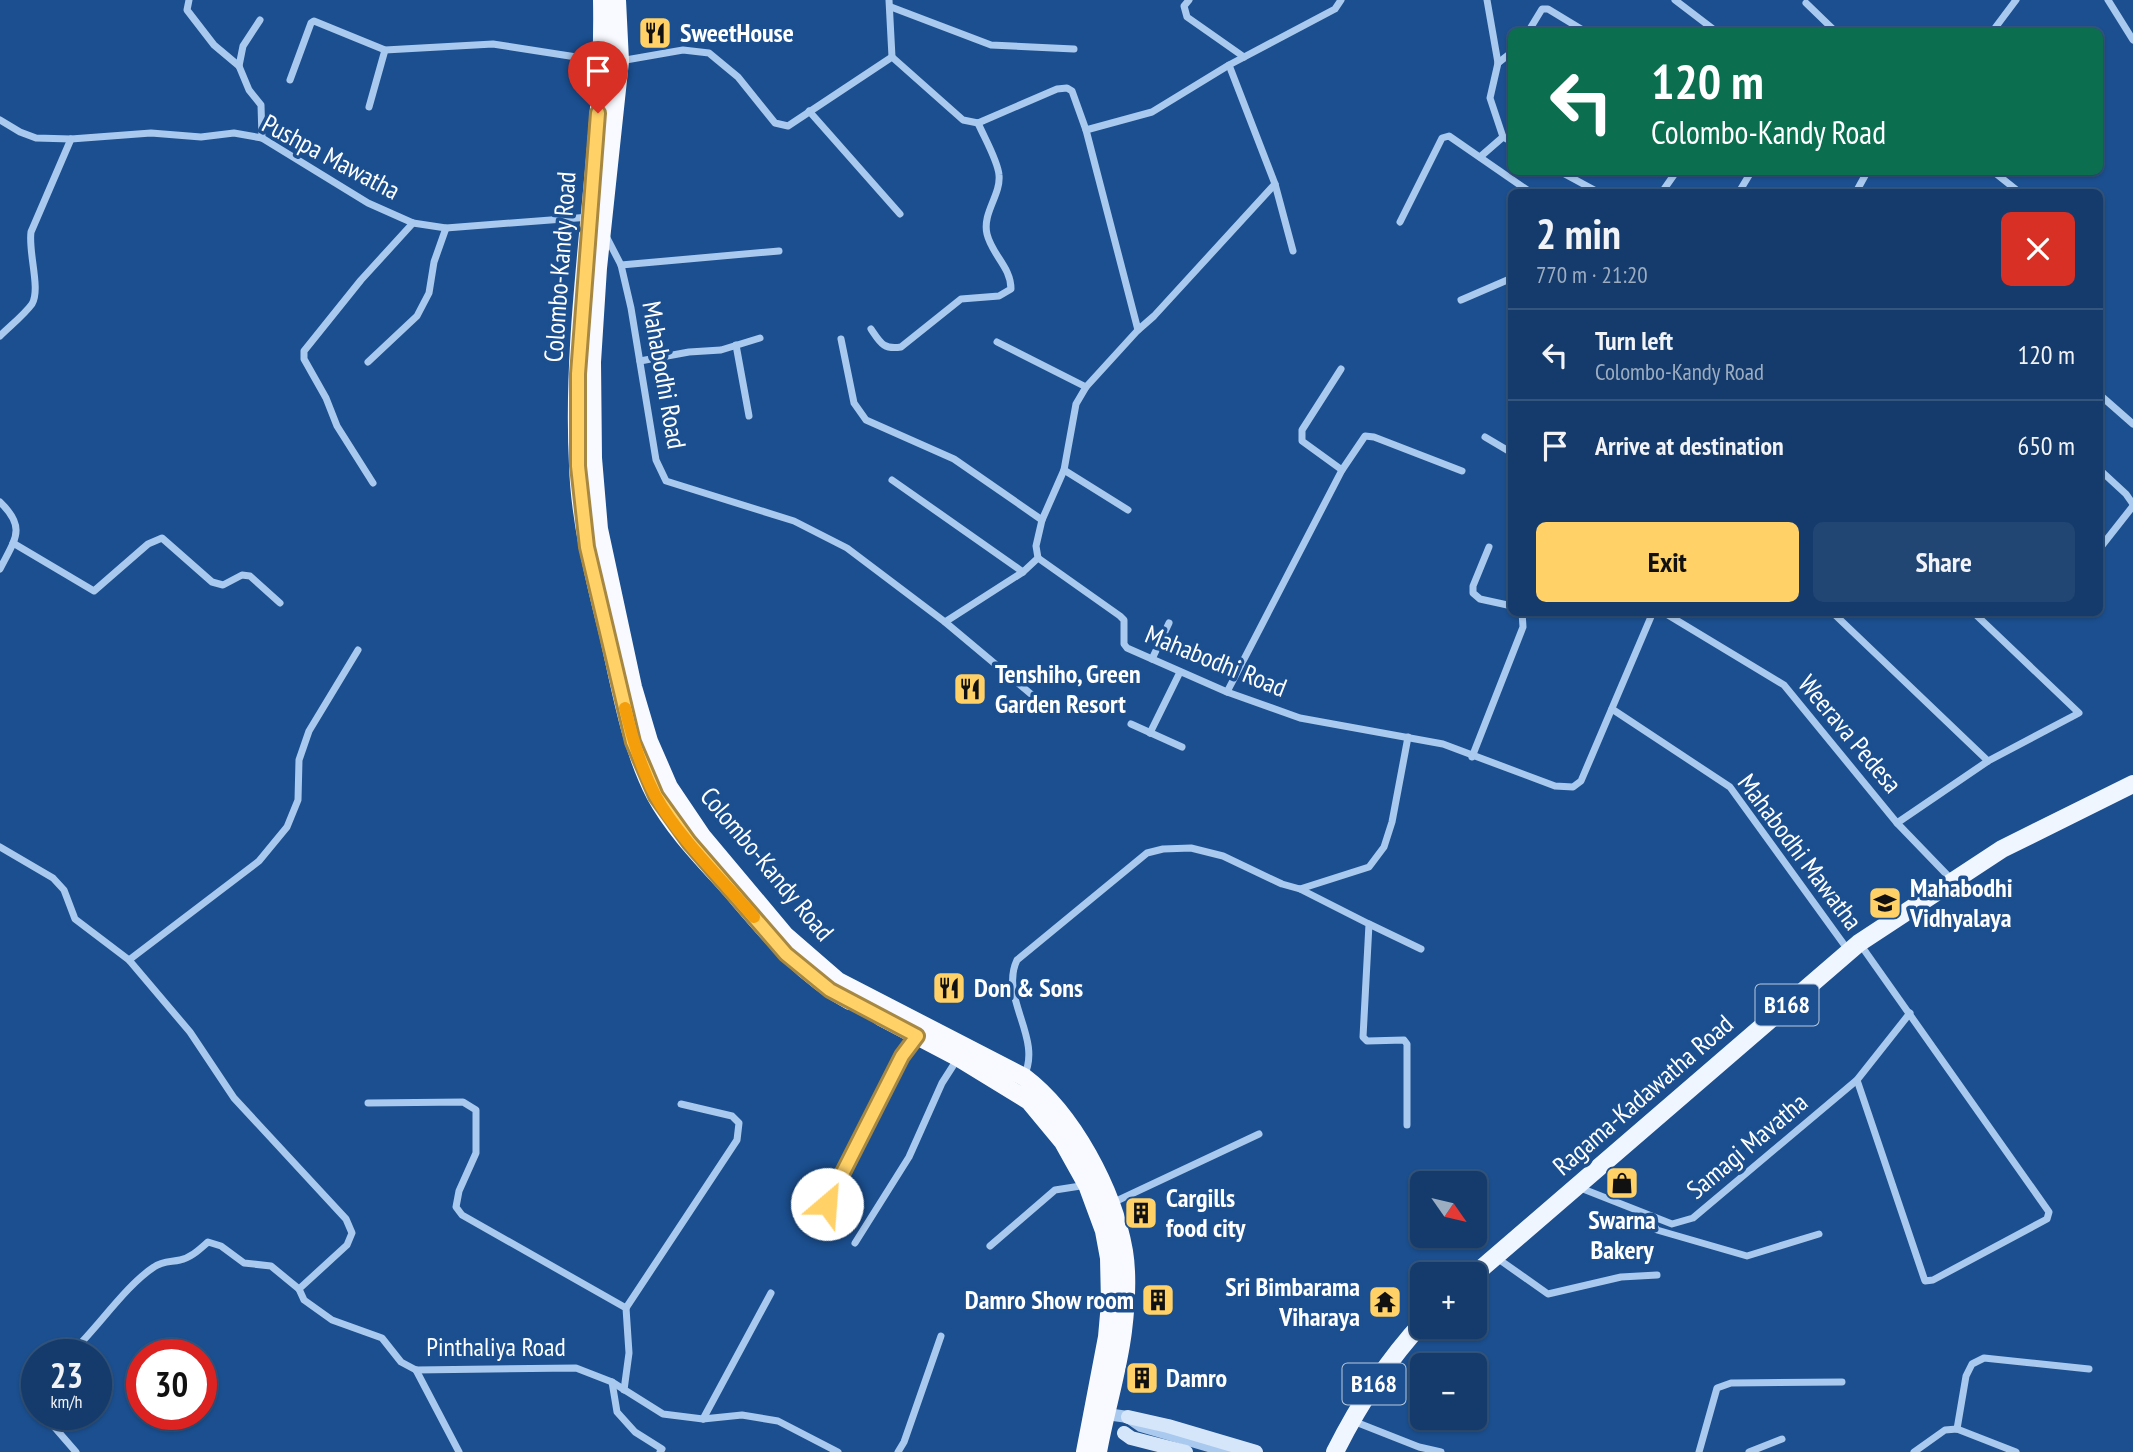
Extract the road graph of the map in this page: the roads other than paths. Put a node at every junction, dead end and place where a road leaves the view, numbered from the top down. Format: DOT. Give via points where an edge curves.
graph roads {
  1 [pos="189,0"];
  2 [pos="602,0"];
  3 [pos="617,0"];
  4 [pos="1189,0"];
  5 [pos="1341,0"];
  6 [pos="1488,0"];
  7 [pos="1675,0"];
  8 [pos="2016,0"];
  9 [pos="2108,0"];
  10 [pos="1806,3"];
  11 [pos="890,4"];
  12 [pos="260,20"];
  13 [pos="1530,28"];
  14 [pos="1579,28"];
  15 [pos="1712,28"];
  16 [pos="1832,28"];
  17 [pos="1995,28"];
  18 [pos="2133,40"];
  19 [pos="1074,49"];
  20 [pos="385,50"];
  21 [pos="1508,55"];
  22 [pos="892,57"];
  23 [pos="1244,57"];
  24 [pos="611,61"];
  25 [pos="1498,63"];
  26 [pos="1229,65"];
  27 [pos="239,66"];
  28 [pos="290,80"];
  29 [pos="369,107"];
  30 [pos="809,111"];
  31 [pos="0,120"];
  32 [pos="978,123"];
  33 [pos="1086,130"];
  34 [pos="1503,136"];
  35 [pos="262,138"];
  36 [pos="71,139"];
  37 [pos="1508,139"];
  38 [pos="1480,157"];
  39 [pos="1566,175"];
  40 [pos="1998,175"];
  41 [pos="1275,184"];
  42 [pos="1527,189"];
  43 [pos="1588,189"];
  44 [pos="2015,189"];
  45 [pos="900,214"];
  46 [pos="598,221"];
  47 [pos="1400,222"];
  48 [pos="413,223"];
  49 [pos="446,228"];
  50 [pos="779,251"];
  51 [pos="1293,251"];
  52 [pos="621,265"];
  53 [pos="1508,280"];
  54 [pos="1461,300"];
  55 [pos="871,329"];
  56 [pos="1138,330"];
  57 [pos="0,336"];
  58 [pos="760,338"];
  59 [pos="841,339"];
  60 [pos="996,342"];
  61 [pos="736,345"];
  62 [pos="640,361"];
  63 [pos="368,362"];
  64 [pos="1341,369"];
  65 [pos="1086,387"];
  66 [pos="2103,398"];
  67 [pos="749,416"];
  68 [pos="2133,424"];
  69 [pos="1485,436"];
  70 [pos="1508,450"];
  71 [pos="1065,470"];
  72 [pos="1342,470"];
  73 [pos="1461,471"];
  74 [pos="2103,473"];
  75 [pos="892,480"];
  76 [pos="373,484"];
  77 [pos="0,502"];
  78 [pos="2133,505"];
  79 [pos="1128,510"];
  80 [pos="1042,520"];
  81 [pos="13,543"];
  82 [pos="2103,544"];
  83 [pos="1489,547"];
  84 [pos="1038,558"];
  85 [pos="0,569"];
  86 [pos="1023,572"];
  87 [pos="280,603"];
  88 [pos="1508,605"];
  89 [pos="1522,616"];
  90 [pos="1651,616"];
  91 [pos="1670,616"];
  92 [pos="1836,616"];
  93 [pos="1977,616"];
  94 [pos="945,622"];
  95 [pos="1168,623"];
  96 [pos="358,650"];
  97 [pos="1152,659"];
  98 [pos="1180,672"];
  99 [pos="1227,692"];
  100 [pos="1612,709"];
  101 [pos="1049,710"];
  102 [pos="1131,724"];
  103 [pos="1150,733"];
  104 [pos="1408,737"];
  105 [pos="1182,747"];
  106 [pos="1472,757"];
  107 [pos="1988,761"];
  108 [pos="2133,784"];
  109 [pos="1897,823"];
  110 [pos="0,846"];
  111 [pos="1952,881"];
  112 [pos="1300,889"];
  113 [pos="1369,924"];
  114 [pos="1854,947"];
  115 [pos="1421,949"];
  116 [pos="129,960"];
  117 [pos="1910,1013"];
  118 [pos="917,1036"];
  119 [pos="958,1058"];
  120 [pos="1024,1077"];
  121 [pos="1857,1080"];
  122 [pos="368,1103"];
  123 [pos="681,1104"];
  124 [pos="1407,1125"];
  125 [pos="1259,1134"];
  126 [pos="1087,1185"];
  127 [pos="1577,1187"];
  128 [pos="1110,1204"];
  129 [pos="1647,1216"];
  130 [pos="815,1228"];
  131 [pos="1819,1234"];
  132 [pos="855,1243"];
  133 [pos="990,1246"];
  134 [pos="1496,1257"];
  135 [pos="1487,1265"];
  136 [pos="1657,1275"];
  137 [pos="299,1289"];
  138 [pos="771,1293"];
  139 [pos="626,1308"];
  140 [pos="941,1336"];
  141 [pos="1410,1337"];
  142 [pos="86,1339"];
  143 [pos="2089,1369"];
  144 [pos="416,1370"];
  145 [pos="612,1381"];
  146 [pos="1842,1382"];
  147 [pos="624,1390"];
  148 [pos="1128,1417"];
  149 [pos="704,1419"];
  150 [pos="1097,1420"];
  151 [pos="1352,1420"];
  152 [pos="1957,1429"];
  153 [pos="57,1430"];
  154 [pos="1124,1433"];
  155 [pos="1782,1439"];
  156 [pos="76,1452"];
  157 [pos="459,1452"];
  158 [pos="660,1452"];
  159 [pos="838,1452"];
  160 [pos="898,1452"];
  161 [pos="1085,1452"];
  162 [pos="1098,1452"];
  163 [pos="1186,1452"];
  164 [pos="1210,1452"];
  165 [pos="1229,1452"];
  166 [pos="1256,1452"];
  167 [pos="1335,1452"];
  168 [pos="1441,1452"];
  169 [pos="1699,1452"];
  170 [pos="1749,1452"];
  171 [pos="1914,1452"];
  172 [pos="2017,1452"];
  1 -- 27 [label="street" via="187,10 214,45"];
  2 -- 24 [label="highway, Colombo-Kandy Road"];
  3 -- 24 [label="highway, Colombo-Kandy Road"];
  4 -- 23 [label="street" via="1184,6 1187,17"];
  5 -- 23 [label="street" via="1335,9"];
  6 -- 25 [label="street"];
  7 -- 15 [label="street"];
  8 -- 17 [label="street"];
  9 -- 18 [label="street"];
  10 -- 16 [label="street"];
  11 -- 19 [label="street" via="991,44"];
  11 -- 22 [label="street"];
  12 -- 27 [label="street" via="243,46"];
  13 -- 14 [label="street" via="1542,9"];
  20 -- 24 [label="street" via="493,44"];
  20 -- 28 [label="street" via="314,21"];
  20 -- 29 [label="street"];
  21 -- 25 [label="street"];
  22 -- 30 [label="street"];
  22 -- 32 [label="street" via="963,120"];
  23 -- 26 [label="street"];
  24 -- 30 [label="street" via="683,50 709,53 738,77 775,123 788,126"];
  24 -- 46 [label="highway, Colombo-Kandy Road"];
  25 -- 34 [label="street" via="1490,98"];
  26 -- 33 [label="street" via="1152,112"];
  26 -- 41 [label="street"];
  27 -- 35 [label="street" via="261,105"];
  30 -- 45 [label="street"];
  31 -- 36 [label="street, Pushpa Mawatha" via="36,138"];
  32 -- 33 [label="street" via="1067,88"];
  32 -- 55 [label="street" via="999,173 986,232 1011,276 1011,289 999,296 961,299 901,347 883,346"];
  33 -- 56 [label="street"];
  34 -- 37 [label="street"];
  34 -- 38 [label="street"];
  35 -- 36 [label="street, Pushpa Mawatha" via="234,133 201,137 151,133"];
  35 -- 48 [label="street, Pushpa Mawatha" via="368,203"];
  36 -- 57 [label="street" via="31,232 36,293"];
  38 -- 42 [label="street"];
  38 -- 47 [label="street" via="1449,136 1442,138"];
  39 -- 43 [label="street"];
  40 -- 44 [label="street"];
  41 -- 51 [label="street"];
  41 -- 56 [label="street"];
  46 -- 49 [label="street, Pushpa Mawatha"];
  46 -- 52 [label="street, Mahabodhi Road"];
  46 -- 118 [label="highway, Colombo-Kandy Road" via="578,374 578,466 587,547 633,742 656,796 689,842 786,954 830,990"];
  46 -- 120 [label="highway, Colombo-Kandy Road" via="592,362 599,529 633,687 668,787 702,836 785,935 816,964 838,981"];
  48 -- 49 [label="street, Pushpa Mawatha"];
  48 -- 76 [label="street" via="304,351 337,426"];
  49 -- 63 [label="street" via="429,293 417,316"];
  50 -- 52 [label="street"];
  52 -- 62 [label="street, Mahabodhi Road"];
  53 -- 54 [label="street"];
  56 -- 65 [label="street"];
  58 -- 61 [label="street"];
  59 -- 80 [label="street" via="854,403 866,421 954,459"];
  60 -- 65 [label="street"];
  61 -- 62 [label="street"];
  61 -- 67 [label="street"];
  62 -- 94 [label="street, Mahabodhi Road" via="656,460 666,481 794,521 847,548"];
  64 -- 72 [label="street" via="1301,436 1302,442"];
  65 -- 71 [label="street" via="1076,404"];
  66 -- 68 [label="street"];
  69 -- 70 [label="street"];
  71 -- 79 [label="street"];
  71 -- 80 [label="street"];
  72 -- 73 [label="street" via="1365,436 1374,436"];
  72 -- 99 [label="street"];
  74 -- 78 [label="street"];
  75 -- 86 [label="street"];
  77 -- 81 [label="street" via="14,516"];
  78 -- 82 [label="street"];
  80 -- 84 [label="street"];
  81 -- 85 [label="street"];
  81 -- 87 [label="street" via="94,591 148,544 162,538 212,582 223,585 250,576"];
  83 -- 88 [label="street" via="1473,593"];
  84 -- 86 [label="street"];
  84 -- 97 [label="street, Mahabodhi Road" via="1120,616 1125,646"];
  86 -- 94 [label="street"];
  89 -- 106 [label="street" via="1523,627"];
  90 -- 100 [label="street, Mahabodhi Road"];
  91 -- 109 [label="street, Weerava Pedesa" via="1784,685"];
  92 -- 107 [label="street"];
  93 -- 107 [label="street" via="2078,713"];
  94 -- 101 [label="street, Mahabodhi Road"];
  95 -- 97 [label="street"];
  96 -- 116 [label="street" via="309,731 299,760 298,800 287,827 259,861"];
  97 -- 98 [label="street, Mahabodhi Road"];
  98 -- 99 [label="street, Mahabodhi Road"];
  98 -- 103 [label="street"];
  99 -- 104 [label="street, Mahabodhi Road" via="1300,718"];
  100 -- 106 [label="street, Mahabodhi Road" via="1581,781 1573,788"];
  100 -- 114 [label="street, Mahabodhi Mawatha" via="1730,787"];
  102 -- 103 [label="street"];
  103 -- 105 [label="street"];
  104 -- 106 [label="street, Mahabodhi Road" via="1443,744"];
  104 -- 112 [label="street" via="1384,847 1369,867"];
  107 -- 109 [label="street"];
  108 -- 111 [label="main road, Ragama-Kadawatha Road / B168" via="2003,849"];
  109 -- 111 [label="street, Weerava Pedesa"];
  110 -- 116 [label="street" via="53,878 64,890 75,919"];
  111 -- 114 [label="main road, Ragama-Kadawatha Road / B168"];
  112 -- 113 [label="street"];
  112 -- 120 [label="street" via="1223,856 1191,848 1147,853 1017,960 1012,983 1030,1049"];
  113 -- 115 [label="street"];
  113 -- 124 [label="street" via="1363,1037 1407,1044"];
  114 -- 117 [label="street, Mahabodhi Mawatha"];
  114 -- 127 [label="main road, Ragama-Kadawatha Road / B168"];
  116 -- 137 [label="street" via="190,1032 234,1098 346,1219 352,1233 346,1245"];
  117 -- 121 [label="street, Samagi Mavatha"];
  117 -- 121 [label="street, Mahabodhi Mawatha" via="2049,1212 2047,1219 1925,1281"];
  118 -- 119 [label="highway, Colombo-Kandy Road"];
  118 -- 130 [label="street" via="902,1056"];
  119 -- 126 [label="highway, Colombo-Kandy Road" via="1029,1101 1063,1142"];
  119 -- 132 [label="street" via="909,1157"];
  120 -- 128 [label="highway, Colombo-Kandy Road" via="1078,1137"];
  121 -- 129 [label="street, Samagi Mavatha" via="1693,1218 1672,1224"];
  122 -- 139 [label="street" via="463,1102 476,1110 476,1153 456,1207 462,1215"];
  123 -- 139 [label="street" via="732,1116 739,1123 737,1140"];
  125 -- 128 [label="street"];
  126 -- 133 [label="street" via="1055,1190"];
  126 -- 150 [label="highway, Colombo-Kandy Road" via="1109,1258 1109,1326"];
  127 -- 129 [label="street, Samagi Mavatha"];
  127 -- 134 [label="main road, Ragama-Kadawatha Road / B168"];
  128 -- 150 [label="highway, Colombo-Kandy Road" via="1124,1253 1125,1299 1119,1354"];
  129 -- 131 [label="street" via="1657,1230 1746,1256"];
  134 -- 135 [label="main road, Ragama-Kadawatha Road / B168"];
  134 -- 136 [label="street" via="1548,1294"];
  137 -- 142 [label="street, Pinthaliya Road" via="271,1266 244,1263 208,1242 182,1260 154,1266"];
  137 -- 144 [label="street, Pinthaliya Road" via="304,1300 332,1321 382,1338 401,1362"];
  138 -- 149 [label="street"];
  139 -- 147 [label="street" via="629,1353"];
  140 -- 160 [label="street"];
  141 -- 151 [label="main road, B168" via="1386,1365"];
  143 -- 152 [label="street" via="1984,1358 1972,1364 1966,1376"];
  144 -- 145 [label="street, Pinthaliya Road" via="576,1368"];
  144 -- 157 [label="street"];
  145 -- 147 [label="street, Pinthaliya Road"];
  145 -- 158 [label="street" via="617,1412 635,1432 662,1449"];
  146 -- 169 [label="street" via="1731,1383 1717,1388"];
  147 -- 149 [label="street, Pinthaliya Road" via="663,1415"];
  148 -- 150 [label="street"];
  148 -- 165 [label="street" via="1141,1426"];
  148 -- 166 [label="main road"];
  149 -- 159 [label="street, Pinthaliya Road" via="742,1415 778,1421"];
  150 -- 154 [label="street"];
  150 -- 161 [label="highway, Colombo-Kandy Road"];
  150 -- 162 [label="highway, Colombo-Kandy Road"];
  151 -- 167 [label="main road, B168"];
  151 -- 168 [label="street"];
  152 -- 171 [label="street" via="1945,1430"];
  152 -- 172 [label="street"];
  153 -- 156 [label="street"];
  154 -- 163 [label="main road"];
  154 -- 164 [label="street" via="1133,1431"];
  155 -- 170 [label="street"];
}
